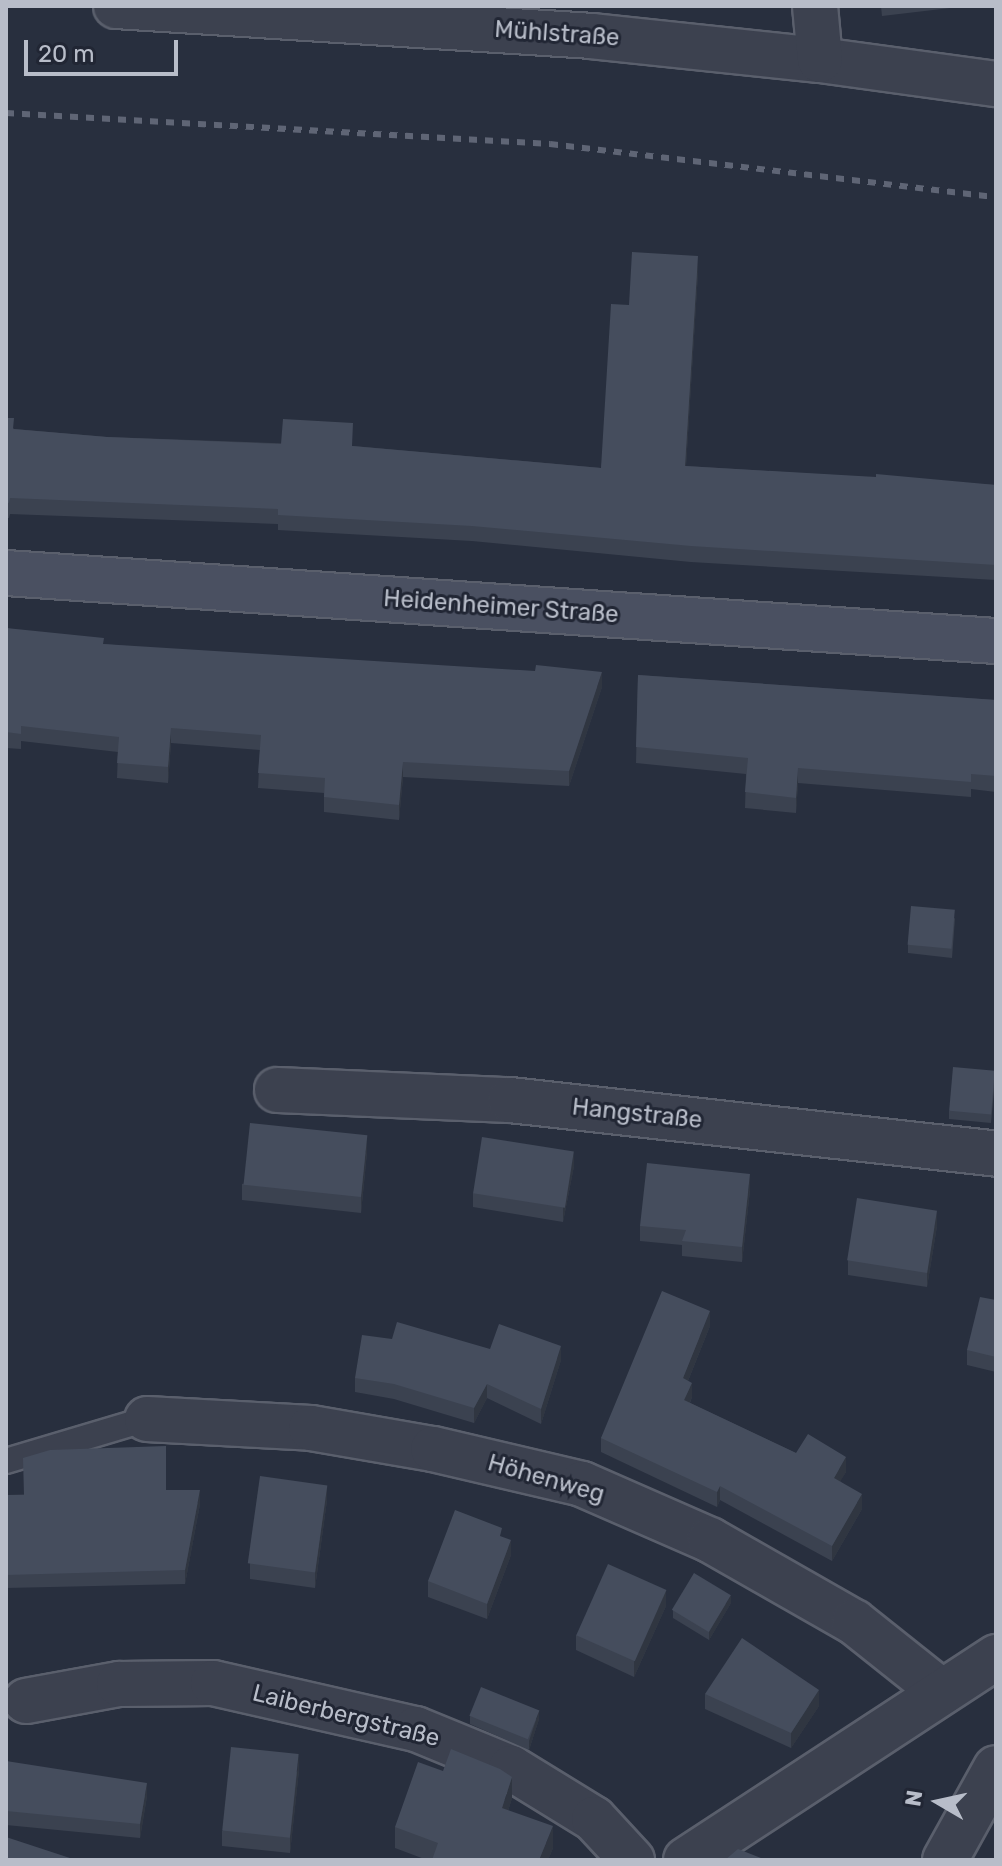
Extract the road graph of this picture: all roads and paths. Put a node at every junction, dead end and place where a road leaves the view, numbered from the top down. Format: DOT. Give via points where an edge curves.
graph roads {
  1 [pos="116,6"];
  2 [pos="815,6"];
  3 [pos="820,60"];
  4 [pos="996,84"];
  5 [pos="6,573"];
  6 [pos="996,641"];
  7 [pos="277,1090"];
  8 [pos="996,1154"];
  9 [pos="147,1419"];
  10 [pos="6,1461"];
  11 [pos="996,1657"];
  12 [pos="942,1692"];
  13 [pos="26,1701"];
  14 [pos="996,1768"];
  15 [pos="632,1860"];
  16 [pos="686,1860"];
  17 [pos="945,1860"];
  1 -- 3 [label="street, Mühlstraße" via="591,36"];
  2 -- 3 [label="street"];
  3 -- 4 [label="street, Mühlstraße"];
  5 -- 6 [label="street, Heidenheimer Straße"];
  7 -- 8 [label="street, Hangstraße" via="510,1100"];
  9 -- 10 [label="lane"];
  9 -- 12 [label="street, Höhenweg" via="311,1428 433,1449 582,1484 710,1540 854,1622"];
  11 -- 12 [label="street"];
  12 -- 16 [label="street"];
  13 -- 15 [label="street, Laiberbergstraße" via="119,1684 213,1683 416,1729 523,1775 594,1819"];
  14 -- 17 [label="street"];
}
